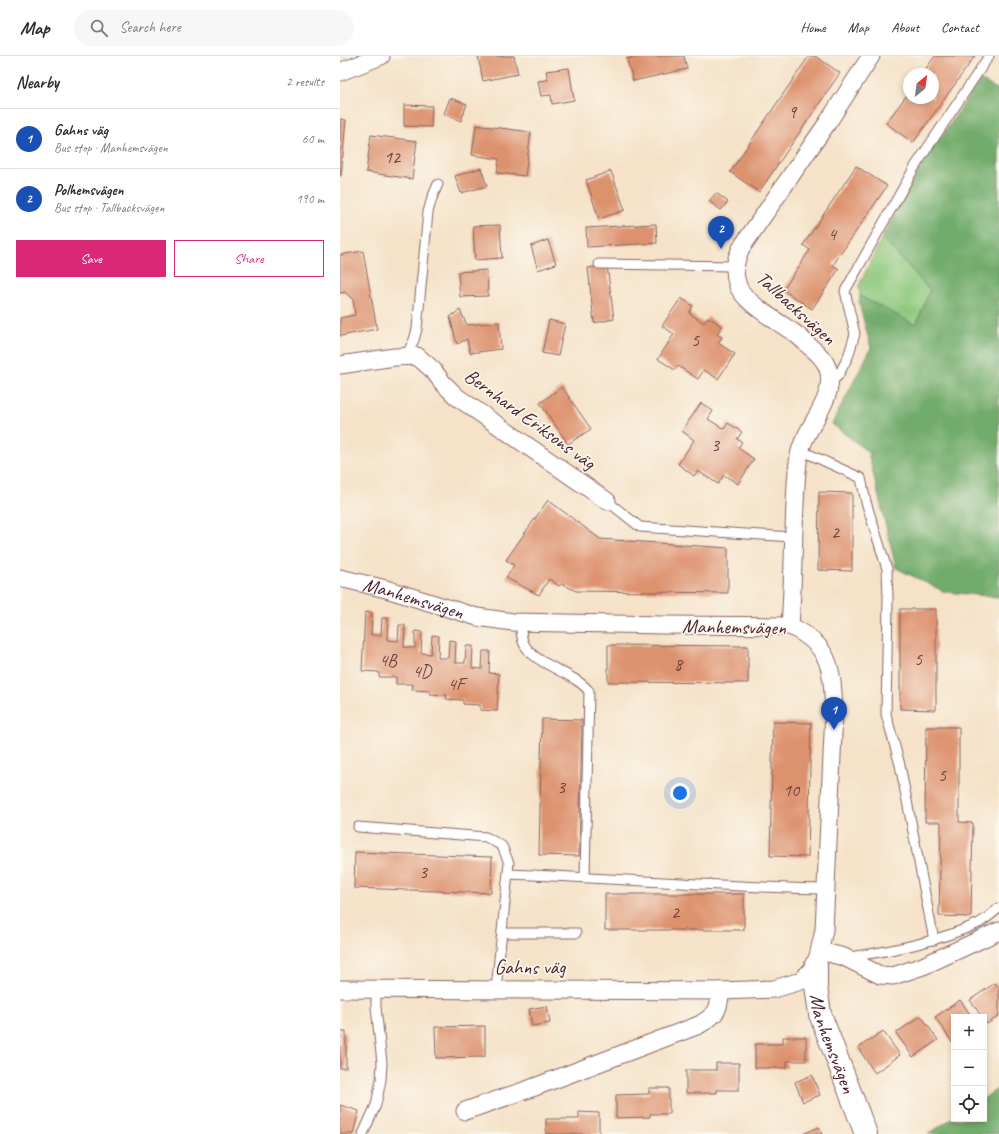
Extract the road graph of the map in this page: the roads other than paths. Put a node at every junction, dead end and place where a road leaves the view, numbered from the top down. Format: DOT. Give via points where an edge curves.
graph roads {
  1 [pos="381,56"];
  2 [pos="870,56"];
  3 [pos="989,56"];
  4 [pos="340,72"];
  5 [pos="438,184"];
  6 [pos="599,264"];
  7 [pos="735,266"];
  8 [pos="406,356"];
  9 [pos="340,365"];
  10 [pos="830,382"];
  11 [pos="800,450"];
  12 [pos="607,501"];
  13 [pos="793,538"];
  14 [pos="340,578"];
  15 [pos="520,622"];
  16 [pos="790,626"];
  17 [pos="358,827"];
  18 [pos="508,874"];
  19 [pos="585,877"];
  20 [pos="827,889"];
  21 [pos="999,908"];
  22 [pos="999,931"];
  23 [pos="502,932"];
  24 [pos="576,933"];
  25 [pos="934,940"];
  26 [pos="818,958"];
  27 [pos="844,958"];
  28 [pos="340,988"];
  29 [pos="376,989"];
  30 [pos="496,989"];
  31 [pos="720,991"];
  32 [pos="465,1111"];
  33 [pos="363,1134"];
  34 [pos="866,1134"];
  1 -- 4 [label="street"];
  2 -- 7 [label="street, Tallbacksvägen" via="741,248"];
  3 -- 10 [label="lane" via="916,165 845,291 855,334 848,357 838,376"];
  5 -- 8 [label="lane" via="428,212 417,329"];
  6 -- 7 [label="lane"];
  7 -- 10 [label="street, Tallbacksvägen" via="741,292 820,355 828,368"];
  8 -- 9 [label="street, Bernhard Eriksons väg"];
  8 -- 12 [label="street, Bernhard Eriksons väg" via="417,356 457,397"];
  10 -- 11 [label="street" via="822,407"];
  11 -- 13 [label="street"];
  11 -- 25 [label="lane" via="861,478 887,569 886,714 900,766"];
  12 -- 13 [label="lane" via="640,527"];
  13 -- 16 [label="street"];
  14 -- 15 [label="street, Manhemsvägen" via="386,589 477,617"];
  15 -- 16 [label="street, Manhemsvägen"];
  15 -- 19 [label="lane" via="524,643 532,655 582,683 589,691"];
  16 -- 20 [label="street, Manhemsvägen" via="804,633 818,645 825,657 832,680 834,712"];
  17 -- 18 [label="lane" via="486,837 502,846 509,863"];
  18 -- 19 [label="lane"];
  18 -- 23 [label="lane"];
  19 -- 20 [label="lane" via="757,888"];
  20 -- 26 [label="street, Manhemsvägen" via="824,930"];
  21 -- 25 [label="lane" via="980,922"];
  22 -- 27 [label="street" via="923,966 893,976 880,975"];
  23 -- 24 [label="lane"];
  23 -- 30 [label="lane"];
  25 -- 27 [label="lane" via="887,952"];
  26 -- 27 [label="street"];
  26 -- 31 [label="street, Gahns väg" via="798,983 774,989"];
  26 -- 34 [label="street, Manhemsvägen" via="816,986 820,1014"];
  28 -- 29 [label="street, Gahns väg"];
  29 -- 30 [label="street, Gahns väg"];
  29 -- 33 [label="lane" via="381,1080 376,1105"];
  30 -- 31 [label="street, Gahns väg"];
  31 -- 32 [label="street" via="718,1010 714,1016 699,1025"];
}
